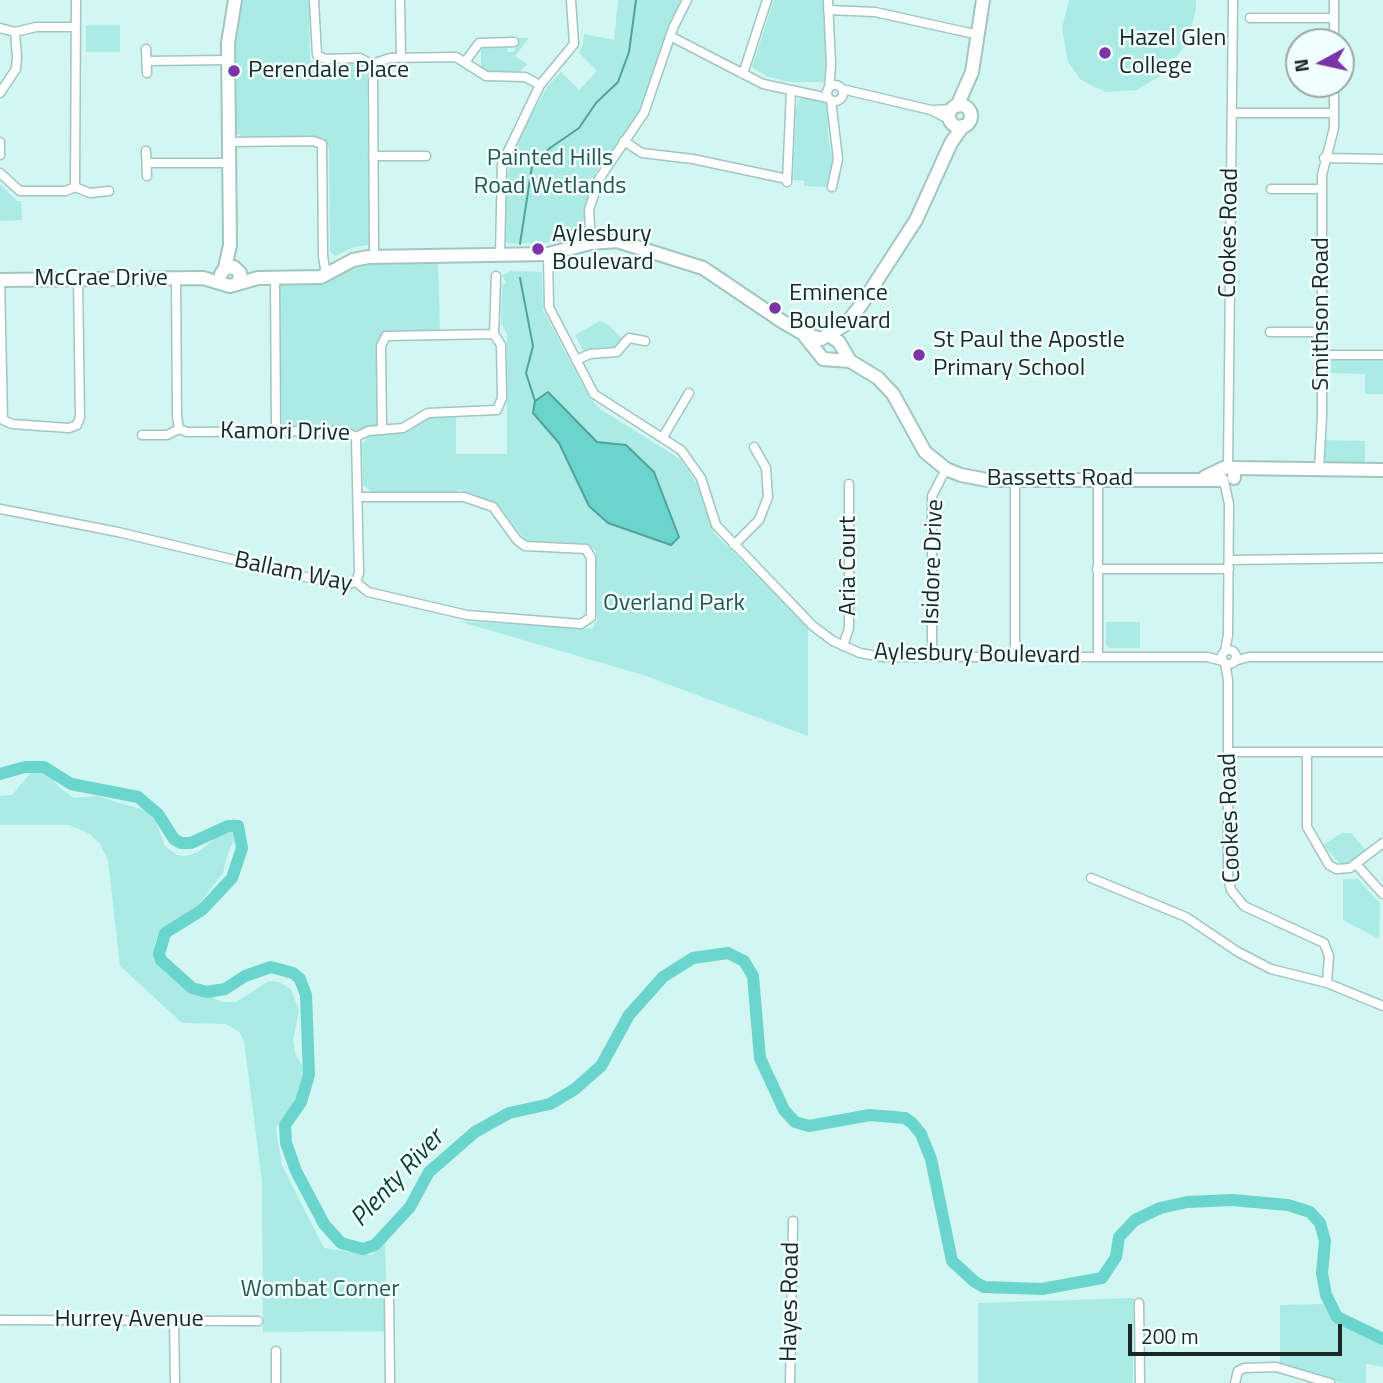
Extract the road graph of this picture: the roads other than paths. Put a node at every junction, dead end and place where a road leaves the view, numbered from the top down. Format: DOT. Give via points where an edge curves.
graph roads {
  1 [pos="76,0"];
  2 [pos="235,0"];
  3 [pos="314,0"];
  4 [pos="400,0"];
  5 [pos="571,0"];
  6 [pos="687,0"];
  7 [pos="767,0"];
  8 [pos="983,0"];
  9 [pos="1233,0"];
  10 [pos="1334,0"];
  11 [pos="828,5"];
  12 [pos="1250,18"];
  13 [pos="1334,18"];
  14 [pos="76,27"];
  15 [pos="0,28"];
  16 [pos="1334,28"];
  17 [pos="15,32"];
  18 [pos="979,35"];
  19 [pos="670,36"];
  20 [pos="514,42"];
  21 [pos="146,49"];
  22 [pos="401,57"];
  23 [pos="228,60"];
  24 [pos="147,61"];
  25 [pos="465,62"];
  26 [pos="375,65"];
  27 [pos="146,73"];
  28 [pos="743,74"];
  29 [pos="540,85"];
  30 [pos="791,91"];
  31 [pos="0,93"];
  32 [pos="834,93"];
  33 [pos="1334,98"];
  34 [pos="1232,113"];
  35 [pos="1334,113"];
  36 [pos="958,116"];
  37 [pos="624,141"];
  38 [pos="0,142"];
  39 [pos="229,142"];
  40 [pos="146,151"];
  41 [pos="0,155"];
  42 [pos="373,156"];
  43 [pos="426,156"];
  44 [pos="1324,158"];
  45 [pos="1383,159"];
  46 [pos="147,163"];
  47 [pos="229,163"];
  48 [pos="0,173"];
  49 [pos="147,176"];
  50 [pos="75,187"];
  51 [pos="832,187"];
  52 [pos="1271,189"];
  53 [pos="1322,189"];
  54 [pos="109,191"];
  55 [pos="591,243"];
  56 [pos="548,254"];
  57 [pos="500,256"];
  58 [pos="374,257"];
  59 [pos="233,272"];
  60 [pos="331,273"];
  61 [pos="496,276"];
  62 [pos="203,278"];
  63 [pos="275,278"];
  64 [pos="78,279"];
  65 [pos="176,279"];
  66 [pos="0,280"];
  67 [pos="1270,332"];
  68 [pos="1322,332"];
  69 [pos="494,334"];
  70 [pos="645,341"];
  71 [pos="830,346"];
  72 [pos="1322,355"];
  73 [pos="1383,355"];
  74 [pos="576,360"];
  75 [pos="690,393"];
  76 [pos="179,429"];
  77 [pos="382,430"];
  78 [pos="276,431"];
  79 [pos="142,435"];
  80 [pos="356,437"];
  81 [pos="663,438"];
  82 [pos="754,447"];
  83 [pos="946,469"];
  84 [pos="1319,470"];
  85 [pos="1383,470"];
  86 [pos="1228,475"];
  87 [pos="1015,480"];
  88 [pos="1098,480"];
  89 [pos="849,484"];
  90 [pos="358,497"];
  91 [pos="0,509"];
  92 [pos="734,545"];
  93 [pos="1383,558"];
  94 [pos="1229,564"];
  95 [pos="1097,569"];
  96 [pos="355,582"];
  97 [pos="843,646"];
  98 [pos="932,657"];
  99 [pos="1015,657"];
  100 [pos="1098,657"];
  101 [pos="1229,657"];
  102 [pos="1383,657"];
  103 [pos="1228,752"];
  104 [pos="1307,752"];
  105 [pos="1383,752"];
  106 [pos="1383,843"];
  107 [pos="1356,864"];
  108 [pos="1091,878"];
  109 [pos="1383,894"];
  110 [pos="1326,983"];
  111 [pos="1383,1006"];
  112 [pos="793,1221"];
  113 [pos="389,1293"];
  114 [pos="1139,1303"];
  115 [pos="0,1320"];
  116 [pos="174,1320"];
  117 [pos="258,1321"];
  118 [pos="276,1351"];
  119 [pos="175,1383"];
  120 [pos="276,1383"];
  121 [pos="390,1383"];
  122 [pos="790,1383"];
  123 [pos="1140,1383"];
  124 [pos="1236,1383"];
  125 [pos="1328,1383"];
  1 -- 14 [label="street"];
  2 -- 23 [label="street"];
  3 -- 26 [label="street" via="317,55 360,58"];
  4 -- 22 [label="street"];
  5 -- 29 [label="street" via="574,44"];
  6 -- 19 [label="street"];
  7 -- 28 [label="street"];
  8 -- 18 [label="street"];
  9 -- 34 [label="street, Cookes Road"];
  10 -- 13 [label="street"];
  11 -- 18 [label="street"];
  11 -- 32 [label="street"];
  12 -- 13 [label="street"];
  13 -- 16 [label="street"];
  14 -- 17 [label="street"];
  14 -- 50 [label="street"];
  15 -- 17 [label="street"];
  17 -- 31 [label="street" via="16,69"];
  18 -- 36 [label="street"];
  19 -- 28 [label="street"];
  19 -- 37 [label="street" via="644,113"];
  20 -- 25 [label="street" via="479,43"];
  21 -- 24 [label="street"];
  22 -- 25 [label="street" via="451,57"];
  22 -- 26 [label="street"];
  23 -- 24 [label="street"];
  23 -- 39 [label="street"];
  24 -- 27 [label="street"];
  25 -- 29 [label="street" via="486,76 525,77"];
  26 -- 42 [label="street"];
  28 -- 30 [label="street"];
  29 -- 57 [label="street" via="502,164"];
  30 -- 32 [label="street"];
  30 -- 37 [label="street" via="787,181 693,159 642,153"];
  32 -- 36 [label="street" via="859,94"];
  32 -- 51 [label="street" via="838,159"];
  33 -- 35 [label="street, Smithson Road"];
  34 -- 35 [label="street"];
  34 -- 86 [label="street, Cookes Road"];
  35 -- 44 [label="street, Smithson Road"];
  36 -- 71 [label="street" via="951,143 916,220"];
  37 -- 55 [label="street" via="596,186 588,216"];
  38 -- 41 [label="street"];
  39 -- 47 [label="street"];
  39 -- 60 [label="street" via="322,144 325,247"];
  40 -- 46 [label="street"];
  42 -- 43 [label="street"];
  42 -- 58 [label="street"];
  44 -- 45 [label="street"];
  44 -- 53 [label="street, Smithson Road"];
  46 -- 47 [label="street"];
  46 -- 49 [label="street"];
  47 -- 59 [label="street"];
  48 -- 50 [label="street" via="20,191"];
  50 -- 54 [label="street" via="90,193"];
  52 -- 53 [label="street"];
  53 -- 68 [label="street, Smithson Road"];
  55 -- 56 [label="street, Bassetts Road"];
  55 -- 71 [label="street, Bassetts Road" via="629,243 692,264"];
  56 -- 57 [label="street, Bassetts Road"];
  56 -- 74 [label="street, Aylesbury Boulevard" via="549,307"];
  57 -- 58 [label="street, McCrae Drive"];
  58 -- 60 [label="street, McCrae Drive" via="353,260"];
  59 -- 62 [label="street, McCrae Drive"];
  59 -- 62 [label="street, McCrae Drive" via="230,286"];
  59 -- 63 [label="street, McCrae Drive"];
  60 -- 63 [label="street, McCrae Drive"];
  61 -- 69 [label="street, Kamori Drive"];
  62 -- 65 [label="street, McCrae Drive"];
  63 -- 78 [label="street"];
  64 -- 65 [label="street, McCrae Drive"];
  64 -- 66 [label="street, McCrae Drive"];
  64 -- 66 [label="street" via="80,417 77,425 69,428 3,420"];
  65 -- 76 [label="street"];
  67 -- 68 [label="street"];
  68 -- 72 [label="street, Smithson Road"];
  69 -- 77 [label="street, Kamori Drive" via="501,345 499,408 428,413 403,428"];
  69 -- 77 [label="street" via="386,336 381,346"];
  70 -- 74 [label="street" via="629,338 617,352"];
  71 -- 83 [label="street, Bassetts Road" via="886,386 919,444"];
  72 -- 73 [label="street"];
  72 -- 84 [label="street, Smithson Road"];
  74 -- 81 [label="street, Aylesbury Boulevard" via="600,400"];
  75 -- 81 [label="street"];
  76 -- 78 [label="street, Kamori Drive"];
  76 -- 79 [label="street, Kamori Drive" via="167,435"];
  77 -- 80 [label="street, Kamori Drive"];
  78 -- 80 [label="street, Kamori Drive" via="344,431"];
  80 -- 90 [label="street"];
  81 -- 92 [label="street, Aylesbury Boulevard" via="681,450 696,469 716,525"];
  82 -- 92 [label="street" via="766,468 768,498 759,520"];
  83 -- 87 [label="street, Bassetts Road" via="978,479"];
  83 -- 98 [label="street, Isidore Drive" via="932,496"];
  84 -- 85 [label="street, Bassetts Road"];
  84 -- 86 [label="street, Bassetts Road" via="1253,470"];
  86 -- 88 [label="street, Bassetts Road"];
  86 -- 94 [label="street, Cookes Road"];
  87 -- 88 [label="street, Bassetts Road"];
  87 -- 99 [label="street"];
  88 -- 95 [label="street"];
  89 -- 97 [label="street, Aria Court" via="849,628"];
  90 -- 96 [label="street" via="359,573"];
  90 -- 96 [label="street, Ballam Way" via="464,497 493,506 525,546 586,550 591,558 592,612 587,623 467,615 368,592"];
  91 -- 96 [label="street, Ballam Way" via="343,586"];
  92 -- 97 [label="street, Aylesbury Boulevard" via="813,626"];
  93 -- 94 [label="street"];
  94 -- 95 [label="street"];
  94 -- 101 [label="street, Cookes Road"];
  95 -- 100 [label="street"];
  97 -- 98 [label="street, Aylesbury Boulevard" via="870,655"];
  98 -- 99 [label="street, Aylesbury Boulevard"];
  99 -- 100 [label="street, Aylesbury Boulevard"];
  100 -- 101 [label="street, Aylesbury Boulevard"];
  101 -- 102 [label="street, Aylesbury Boulevard"];
  101 -- 103 [label="street, Cookes Road"];
  103 -- 104 [label="street"];
  103 -- 110 [label="street, Cookes Road" via="1231,890 1244,906 1324,943 1329,956"];
  104 -- 105 [label="street"];
  104 -- 107 [label="street" via="1309,831 1329,865 1343,870"];
  106 -- 107 [label="street"];
  107 -- 109 [label="street"];
  108 -- 110 [label="street" via="1186,917 1264,966"];
  110 -- 111 [label="street"];
  112 -- 122 [label="street, Hayes Road"];
  113 -- 121 [label="street"];
  114 -- 123 [label="street"];
  115 -- 116 [label="street, Hurrey Avenue"];
  116 -- 117 [label="street, Hurrey Avenue"];
  116 -- 119 [label="street"];
  118 -- 120 [label="street"];
  124 -- 125 [label="street" via="1241,1369 1282,1367"];
}
